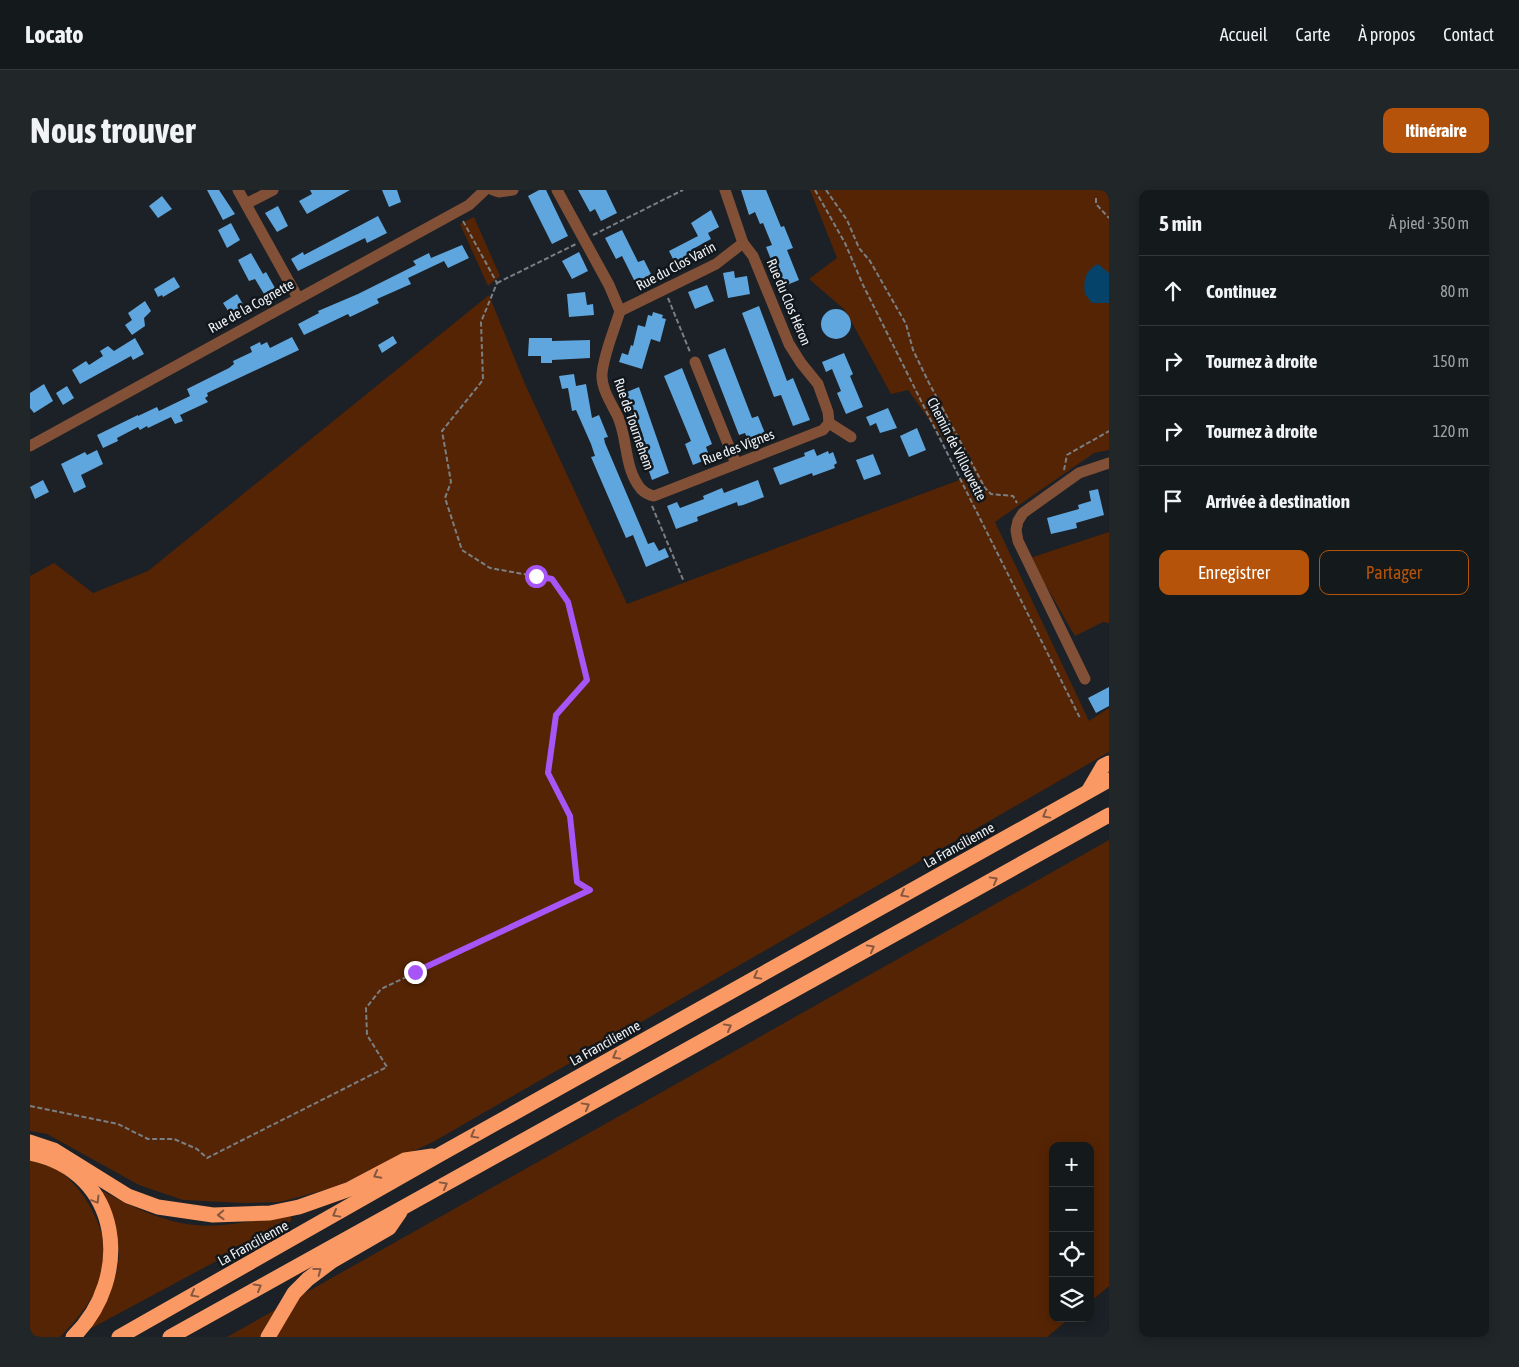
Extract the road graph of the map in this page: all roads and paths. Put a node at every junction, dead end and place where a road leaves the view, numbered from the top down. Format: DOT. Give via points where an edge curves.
graph roads {
  1 [pos="238,190"];
  2 [pos="272,190"];
  3 [pos="485,190"];
  4 [pos="493,190"];
  5 [pos="512,190"];
  6 [pos="557,190"];
  7 [pos="725,190"];
  8 [pos="815,190"];
  9 [pos="826,190"];
  10 [pos="1096,198"];
  11 [pos="246,204"];
  12 [pos="458,211"];
  13 [pos="1109,218"];
  14 [pos="743,242"];
  15 [pos="664,289"];
  16 [pos="298,298"];
  17 [pos="620,312"];
  18 [pos="695,362"];
  19 [pos="829,423"];
  20 [pos="1109,431"];
  21 [pos="851,437"];
  22 [pos="30,446"];
  23 [pos="1109,463"];
  24 [pos="736,464"];
  25 [pos="1066,482"];
  26 [pos="651,495"];
  27 [pos="1023,513"];
  28 [pos="684,582"];
  29 [pos="1085,679"];
  30 [pos="1080,718"];
  31 [pos="1109,763"];
  32 [pos="1109,780"];
  33 [pos="1089,791"];
  34 [pos="1109,815"];
  35 [pos="1109,823"];
  36 [pos="1093,824"];
  37 [pos="30,1106"];
  38 [pos="30,1142"];
  39 [pos="30,1153"];
  40 [pos="439,1155"];
  41 [pos="402,1209"];
  42 [pos="73,1337"];
  43 [pos="119,1337"];
  44 [pos="170,1337"];
  45 [pos="268,1337"];
  1 -- 11 [label="street"];
  2 -- 11 [label="street"];
  3 -- 12 [label="street, Rue de la Cognette"];
  4 -- 5 [label="street"];
  6 -- 17 [label="street" via="609,285"];
  7 -- 14 [label="street, Rue du Clos Héron"];
  8 -- 30 [label="path, Chemin de Villouvette" via="845,243"];
  9 -- 27 [label="path" via="847,220 859,248 870,261 906,324 921,366 985,488 991,494 1013,496"];
  10 -- 13 [label="path" via="1096,204"];
  11 -- 16 [label="street"];
  12 -- 16 [label="street, Rue de la Cognette"];
  12 -- 37 [label="path" via="497,283 481,322 483,380 442,431 451,482 445,498 462,550 490,568 552,579 568,602 587,680 556,715 548,773 570,816 577,882 590,890 381,989 366,1008 367,1035 387,1067 207,1158 197,1149 174,1139 148,1139 118,1124"];
  14 -- 15 [label="street, Rue du Clos Varin" via="716,264"];
  14 -- 19 [label="street, Rue du Clos Héron" via="753,256 789,344 818,384"];
  15 -- 17 [label="street, Rue du Clos Varin"];
  15 -- 18 [label="path"];
  16 -- 22 [label="street, Rue de la Cognette"];
  17 -- 26 [label="street, Rue de Tournehem" via="602,376 626,440 628,462 640,488"];
  18 -- 24 [label="street"];
  19 -- 21 [label="street"];
  19 -- 24 [label="street, Rue des Vignes" via="823,430"];
  20 -- 25 [label="path" via="1067,455 1064,466"];
  23 -- 25 [label="street" via="1079,473"];
  24 -- 26 [label="street, Rue des Vignes"];
  25 -- 27 [label="street"];
  26 -- 28 [label="path"];
  27 -- 29 [label="street" via="1016,530 1018,541"];
  31 -- 33 [label="highway" via="1103,766"];
  32 -- 33 [label="highway, La Francilienne"];
  33 -- 40 [label="highway, La Francilienne, one-way"];
  34 -- 36 [label="highway"];
  35 -- 36 [label="highway"];
  41 -- 36 [label="highway, one-way"];
  40 -- 38 [label="highway, one-way" via="406,1160 350,1189 299,1206 270,1213 214,1215 158,1206 128,1196 54,1150"];
  39 -- 42 [label="highway, one-way" via="46,1156 83,1181 97,1199 109,1226 112,1248 105,1291 95,1312"];
  40 -- 43 [label="highway, La Francilienne, one-way"];
  44 -- 41 [label="highway, one-way"];
  45 -- 41 [label="highway, one-way" via="294,1293 308,1279 389,1228"];
}
